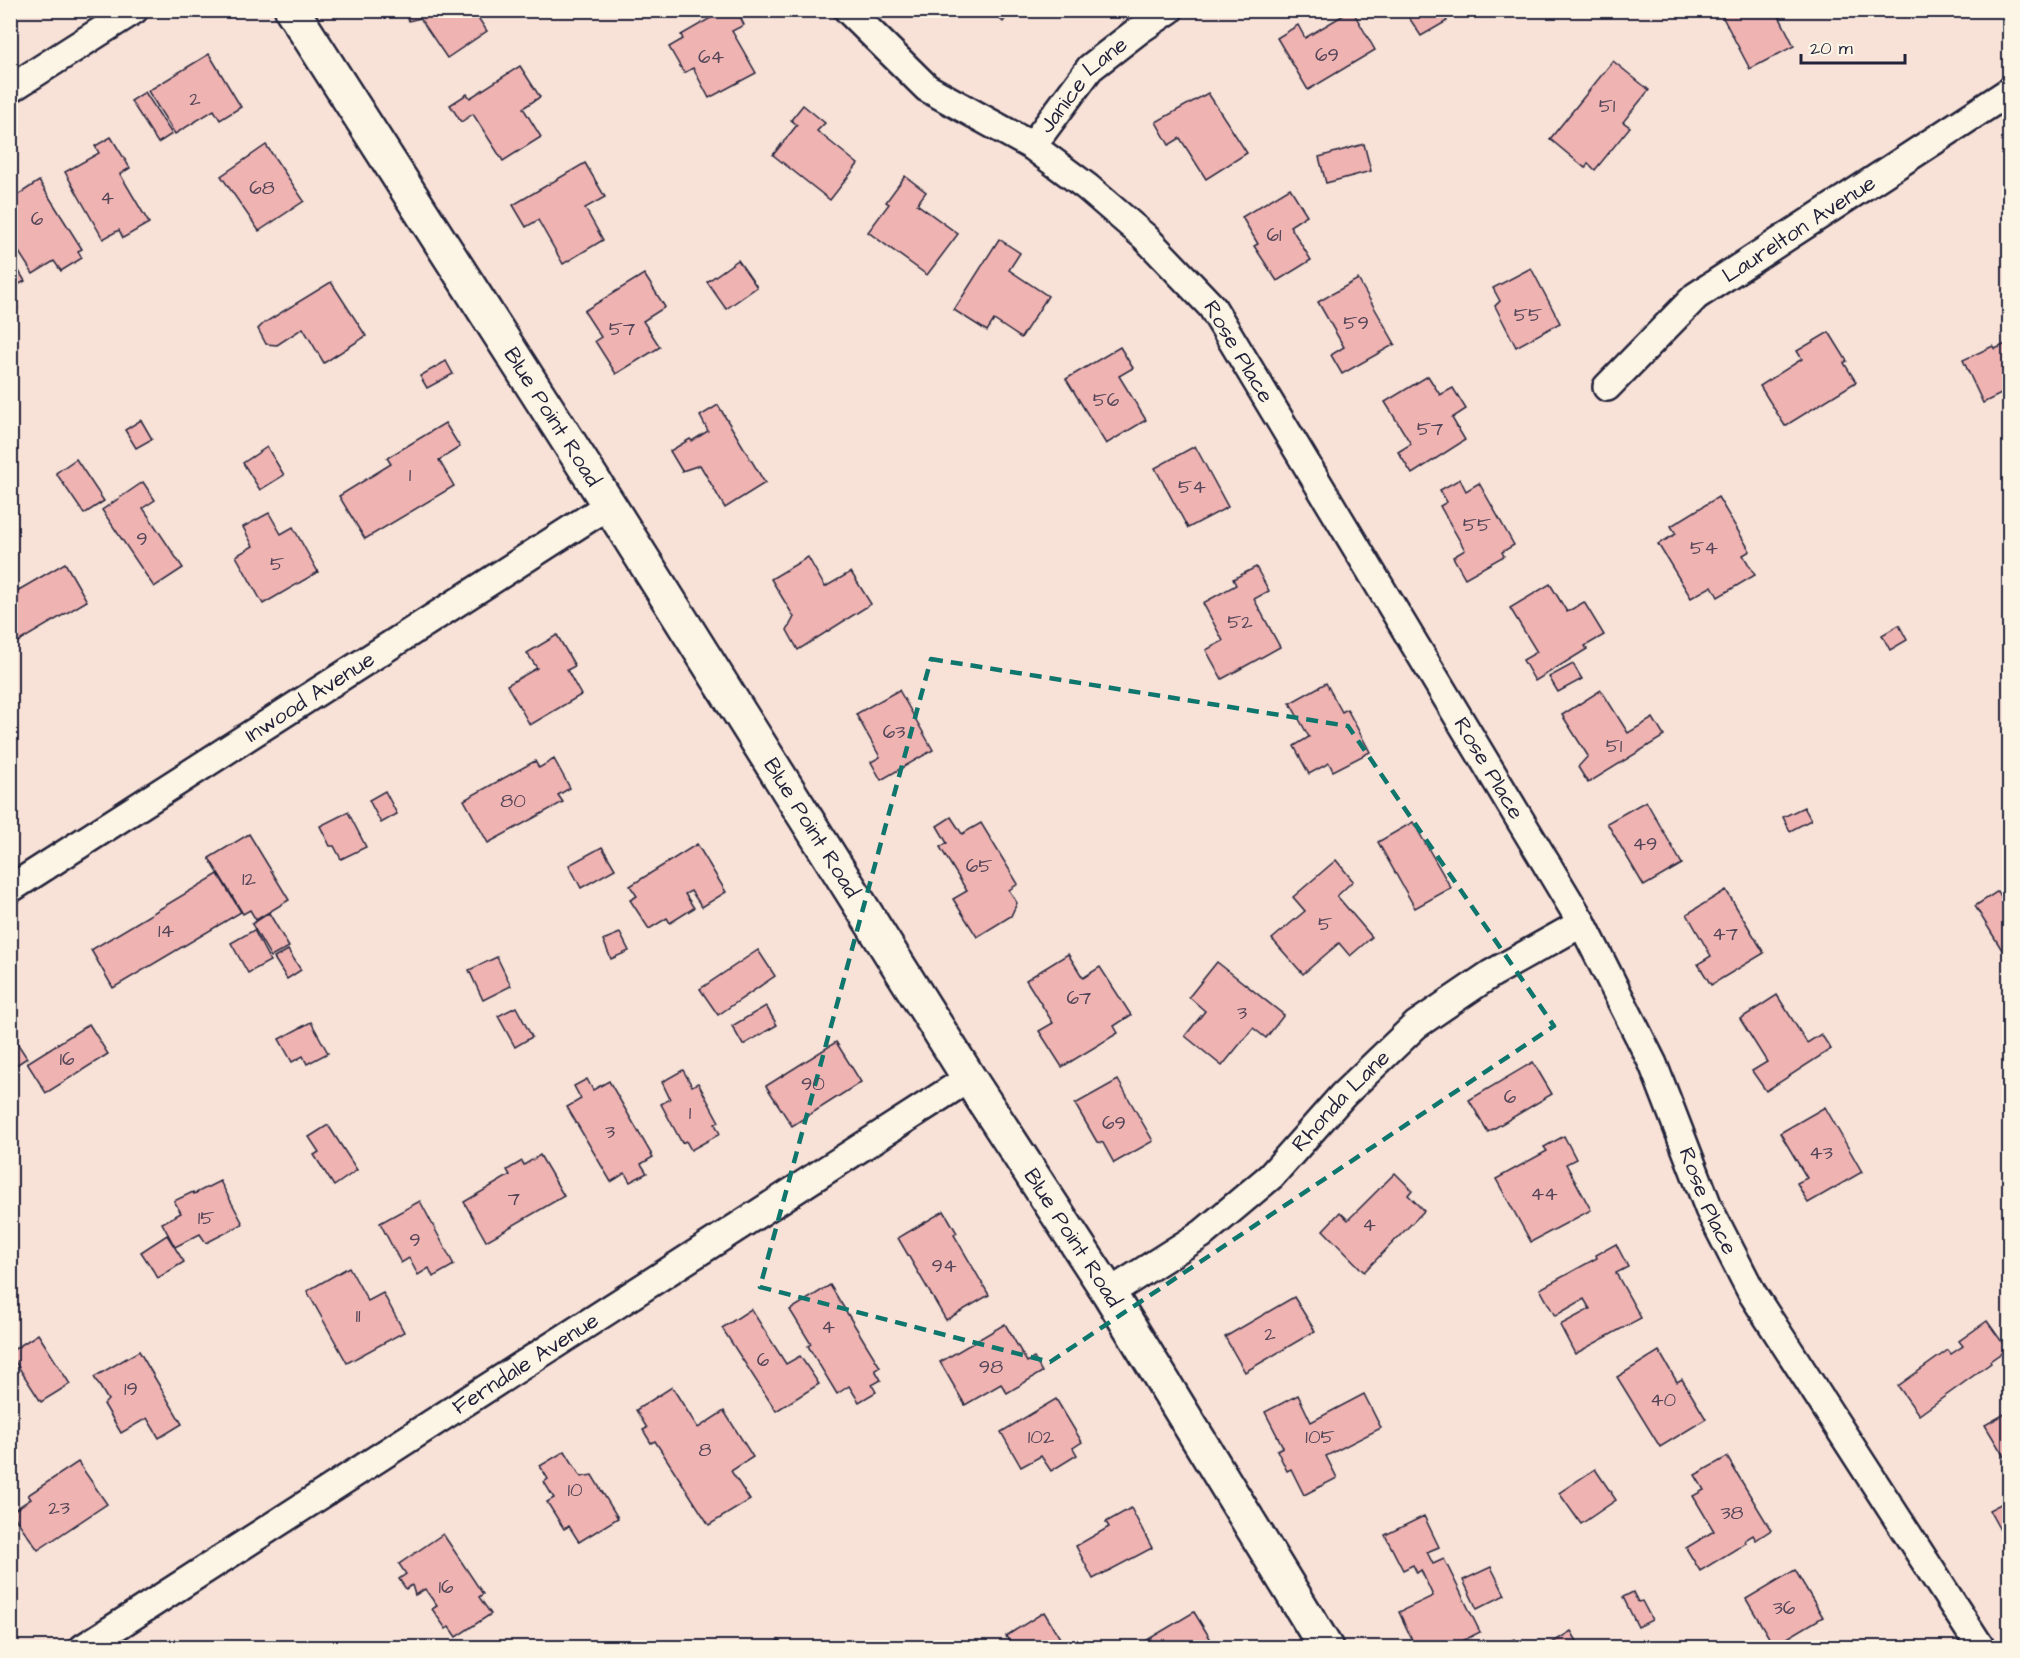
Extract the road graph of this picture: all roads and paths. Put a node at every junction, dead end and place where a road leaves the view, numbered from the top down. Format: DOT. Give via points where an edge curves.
graph roads {
  1 [pos="134,10"];
  2 [pos="292,10"];
  3 [pos="848,10"];
  4 [pos="1169,10"];
  5 [pos="10,89"];
  6 [pos="2010,91"];
  7 [pos="1032,146"];
  8 [pos="1607,387"];
  9 [pos="609,504"];
  10 [pos="10,889"];
  11 [pos="1582,923"];
  12 [pos="969,1078"];
  13 [pos="1108,1293"];
  14 [pos="83,1647"];
  15 [pos="1326,1647"];
  16 [pos="1981,1647"];
  1 -- 5 [label="street"];
  2 -- 9 [label="street, Blue Point Road"];
  3 -- 7 [label="street, Rose Place" via="927,88"];
  4 -- 7 [label="street, Janice Lane" via="1090,69"];
  6 -- 8 [label="street, Laurelton Avenue" via="1696,296"];
  7 -- 11 [label="street, Rose Place" via="1145,237 1212,307"];
  9 -- 10 [label="street, Inwood Avenue"];
  9 -- 12 [label="street, Blue Point Road"];
  11 -- 13 [label="street, Rhonda Lane" via="1491,974 1416,1025 1343,1095 1271,1176 1203,1234"];
  11 -- 16 [label="street, Rose Place" via="1653,1064 1709,1209 1752,1293"];
  12 -- 13 [label="street, Blue Point Road"];
  12 -- 14 [label="street, Ferndale Avenue"];
  13 -- 15 [label="street, Blue Point Road"];
}
